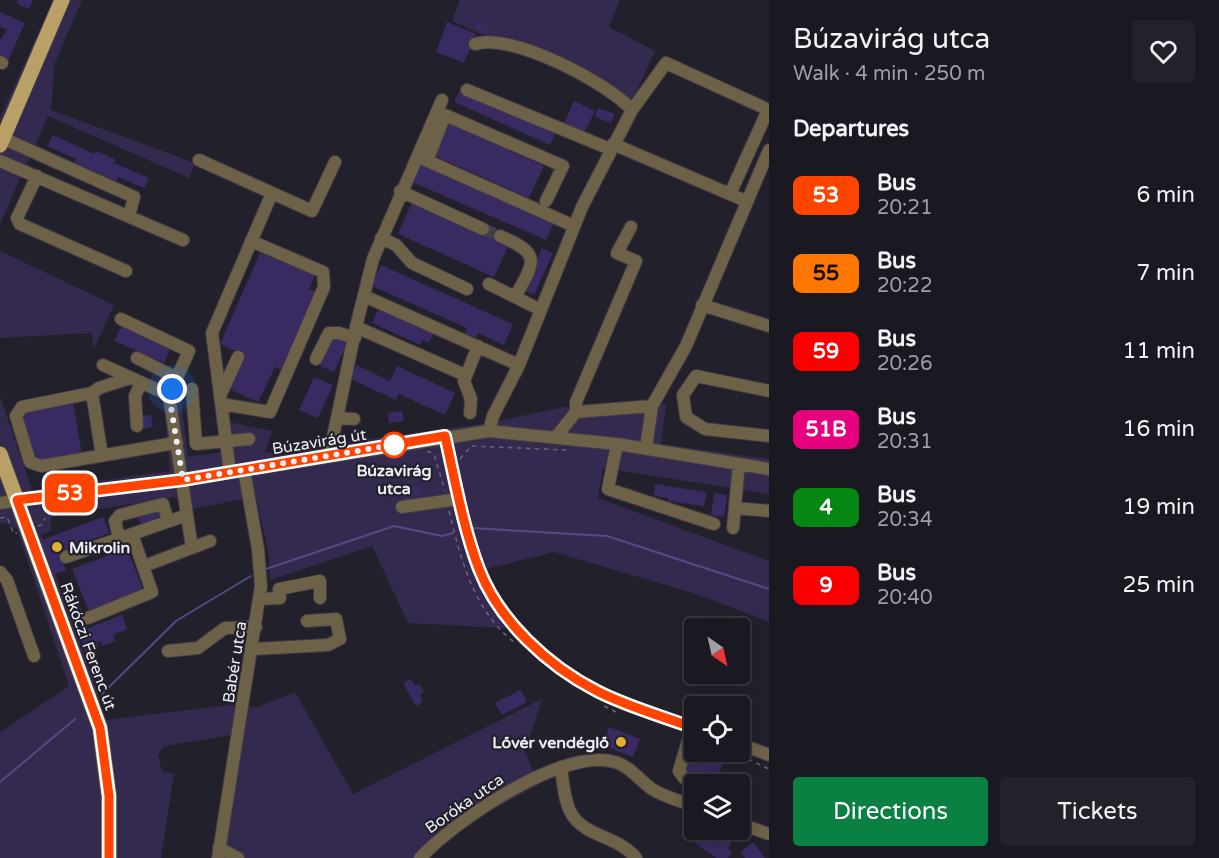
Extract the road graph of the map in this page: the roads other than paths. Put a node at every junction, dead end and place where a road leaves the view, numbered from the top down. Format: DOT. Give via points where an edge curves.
graph roads {
  1 [pos="62,0"];
  2 [pos="475,44"];
  3 [pos="466,90"];
  4 [pos="442,100"];
  5 [pos="632,110"];
  6 [pos="769,110"];
  7 [pos="1,140"];
  8 [pos="753,142"];
  9 [pos="611,147"];
  10 [pos="769,149"];
  11 [pos="421,158"];
  12 [pos="198,160"];
  13 [pos="0,161"];
  14 [pos="335,162"];
  15 [pos="37,176"];
  16 [pos="400,191"];
  17 [pos="272,193"];
  18 [pos="729,194"];
  19 [pos="546,201"];
  20 [pos="746,201"];
  21 [pos="129,216"];
  22 [pos="574,226"];
  23 [pos="631,227"];
  24 [pos="483,229"];
  25 [pos="500,236"];
  26 [pos="381,238"];
  27 [pos="183,240"];
  28 [pos="251,241"];
  29 [pos="126,271"];
  30 [pos="489,284"];
  31 [pos="467,290"];
  32 [pos="363,296"];
  33 [pos="515,297"];
  34 [pos="702,305"];
  35 [pos="541,310"];
  36 [pos="122,319"];
  37 [pos="769,326"];
  38 [pos="355,332"];
  39 [pos="478,346"];
  40 [pos="238,357"];
  41 [pos="137,358"];
  42 [pos="316,359"];
  43 [pos="103,365"];
  44 [pos="519,365"];
  45 [pos="465,375"];
  46 [pos="177,378"];
  47 [pos="135,380"];
  48 [pos="192,389"];
  49 [pos="769,391"];
  50 [pos="92,393"];
  51 [pos="169,395"];
  52 [pos="220,400"];
  53 [pos="652,405"];
  54 [pos="576,412"];
  55 [pos="470,413"];
  56 [pos="338,418"];
  57 [pos="354,419"];
  58 [pos="137,426"];
  59 [pos="489,431"];
  60 [pos="445,436"];
  61 [pos="769,436"];
  62 [pos="556,437"];
  63 [pos="249,439"];
  64 [pos="226,441"];
  65 [pos="177,443"];
  66 [pos="617,444"];
  67 [pos="646,448"];
  68 [pos="0,454"];
  69 [pos="102,456"];
  70 [pos="329,456"];
  71 [pos="739,464"];
  72 [pos="769,469"];
  73 [pos="244,470"];
  74 [pos="230,472"];
  75 [pos="183,480"];
  76 [pos="459,499"];
  77 [pos="17,500"];
  78 [pos="0,503"];
  79 [pos="402,507"];
  80 [pos="735,508"];
  81 [pos="769,511"];
  82 [pos="187,514"];
  83 [pos="168,521"];
  84 [pos="714,524"];
  85 [pos="734,528"];
  86 [pos="132,534"];
  87 [pos="119,538"];
  88 [pos="210,541"];
  89 [pos="192,548"];
  90 [pos="66,557"];
  91 [pos="144,566"];
  92 [pos="0,572"];
  93 [pos="260,598"];
  94 [pos="320,598"];
  95 [pos="88,618"];
  96 [pos="307,621"];
  97 [pos="256,627"];
  98 [pos="253,649"];
  99 [pos="168,651"];
  100 [pos="34,656"];
  101 [pos="684,724"];
  102 [pos="750,748"];
  103 [pos="684,755"];
  104 [pos="769,755"];
  105 [pos="561,767"];
  106 [pos="684,778"];
  107 [pos="684,802"];
  108 [pos="750,827"];
  109 [pos="769,834"];
  110 [pos="218,853"];
  111 [pos="109,858"];
  112 [pos="238,858"];
  113 [pos="420,858"];
  114 [pos="636,858"];
  1 -- 7 [label="main road"];
  2 -- 5 [label="street" via="490,41 520,47 608,89"];
  3 -- 9 [label="street" via="565,135"];
  4 -- 11 [label="street"];
  5 -- 6 [label="street" via="666,63"];
  5 -- 9 [label="street"];
  6 -- 8 [label="street"];
  7 -- 21 [label="street" via="135,197"];
  8 -- 10 [label="street"];
  8 -- 18 [label="street"];
  9 -- 18 [label="street"];
  9 -- 22 [label="street"];
  10 -- 20 [label="street"];
  11 -- 16 [label="street"];
  11 -- 19 [label="street" via="445,115 563,166"];
  11 -- 22 [label="street"];
  12 -- 17 [label="street"];
  13 -- 15 [label="street"];
  14 -- 17 [label="street" via="312,212"];
  15 -- 21 [label="street"];
  15 -- 29 [label="street" via="17,218 20,224"];
  16 -- 24 [label="street"];
  16 -- 26 [label="street"];
  17 -- 28 [label="street"];
  18 -- 20 [label="street"];
  20 -- 34 [label="street"];
  21 -- 27 [label="street"];
  22 -- 35 [label="street"];
  23 -- 54 [label="street" via="617,253 636,261 576,402"];
  25 -- 33 [label="street" via="523,246 530,256 528,272"];
  26 -- 31 [label="street" via="396,245 412,263"];
  26 -- 32 [label="street"];
  28 -- 52 [label="street" via="212,333"];
  28 -- 52 [label="street" via="323,272 324,287 270,412"];
  30 -- 33 [label="street"];
  32 -- 38 [label="street"];
  32 -- 39 [label="street"];
  33 -- 35 [label="street"];
  34 -- 37 [label="street"];
  34 -- 53 [label="street" via="686,345"];
  35 -- 44 [label="street"];
  36 -- 46 [label="street" via="189,351"];
  38 -- 42 [label="street" via="329,333"];
  38 -- 45 [label="street"];
  38 -- 56 [label="street"];
  39 -- 44 [label="street"];
  39 -- 45 [label="street"];
  40 -- 52 [label="street"];
  41 -- 46 [label="street"];
  43 -- 47 [label="street"];
  44 -- 59 [label="street"];
  45 -- 55 [label="street"];
  46 -- 51 [label="street"];
  47 -- 50 [label="street"];
  47 -- 51 [label="street"];
  47 -- 58 [label="street"];
  48 -- 64 [label="street" via="196,444"];
  49 -- 61 [label="street" via="696,376 683,395 686,417 705,429"];
  50 -- 69 [label="street"];
  50 -- 69 [label="street" via="22,407 16,416 32,464"];
  51 -- 65 [label="street"];
  52 -- 64 [label="street"];
  53 -- 54 [label="street"];
  53 -- 67 [label="street"];
  54 -- 62 [label="street"];
  56 -- 57 [label="street"];
  56 -- 70 [label="street"];
  59 -- 60 [label="street, Búzavirág út"];
  59 -- 62 [label="street, Búzavirág út"];
  60 -- 70 [label="street, Búzavirág út"];
  60 -- 76 [label="street"];
  62 -- 66 [label="street, Búzavirág út"];
  63 -- 64 [label="street"];
  64 -- 74 [label="street"];
  65 -- 69 [label="street"];
  65 -- 75 [label="street"];
  66 -- 67 [label="street, Búzavirág út"];
  66 -- 84 [label="street" via="608,489"];
  67 -- 71 [label="street, Búzavirág út"];
  68 -- 77 [label="main road, Rákóczi Ferenc út"];
  70 -- 73 [label="street, Búzavirág út"];
  71 -- 72 [label="street, Búzavirág út"];
  71 -- 80 [label="street"];
  73 -- 74 [label="street, Búzavirág út"];
  73 -- 93 [label="street, Babér utca" via="262,578"];
  74 -- 75 [label="street, Búzavirág út"];
  75 -- 77 [label="street, Búzavirág út"];
  75 -- 82 [label="street"];
  76 -- 79 [label="street"];
  76 -- 101 [label="street" via="480,571 506,615 533,645 596,690"];
  77 -- 78 [label="street, Búzavirág út"];
  77 -- 111 [label="main road, Rákóczi Ferenc út" via="100,728 109,796"];
  80 -- 81 [label="street"];
  80 -- 85 [label="street"];
  82 -- 83 [label="street"];
  82 -- 89 [label="street"];
  83 -- 86 [label="street"];
  83 -- 87 [label="street" via="163,504 120,515 116,520"];
  86 -- 87 [label="street"];
  86 -- 91 [label="street"];
  87 -- 90 [label="street"];
  88 -- 89 [label="street"];
  89 -- 91 [label="street"];
  91 -- 95 [label="street" via="152,592"];
  92 -- 100 [label="street"];
  93 -- 94 [label="street" via="280,598 279,589 320,581"];
  93 -- 97 [label="street, Babér utca"];
  96 -- 98 [label="street" via="336,619 340,639 328,645"];
  97 -- 98 [label="street, Babér utca"];
  97 -- 99 [label="street" via="225,628 198,648"];
  98 -- 110 [label="street, Babér utca"];
  102 -- 104 [label="street"];
  103 -- 106 [label="street" via="679,771"];
  105 -- 107 [label="street, Boróka utca" via="616,762 652,789"];
  105 -- 113 [label="street, Boróka utca" via="526,781 478,810"];
  105 -- 114 [label="street" via="567,802 575,819"];
  108 -- 109 [label="street"];
  110 -- 112 [label="street"];
}
